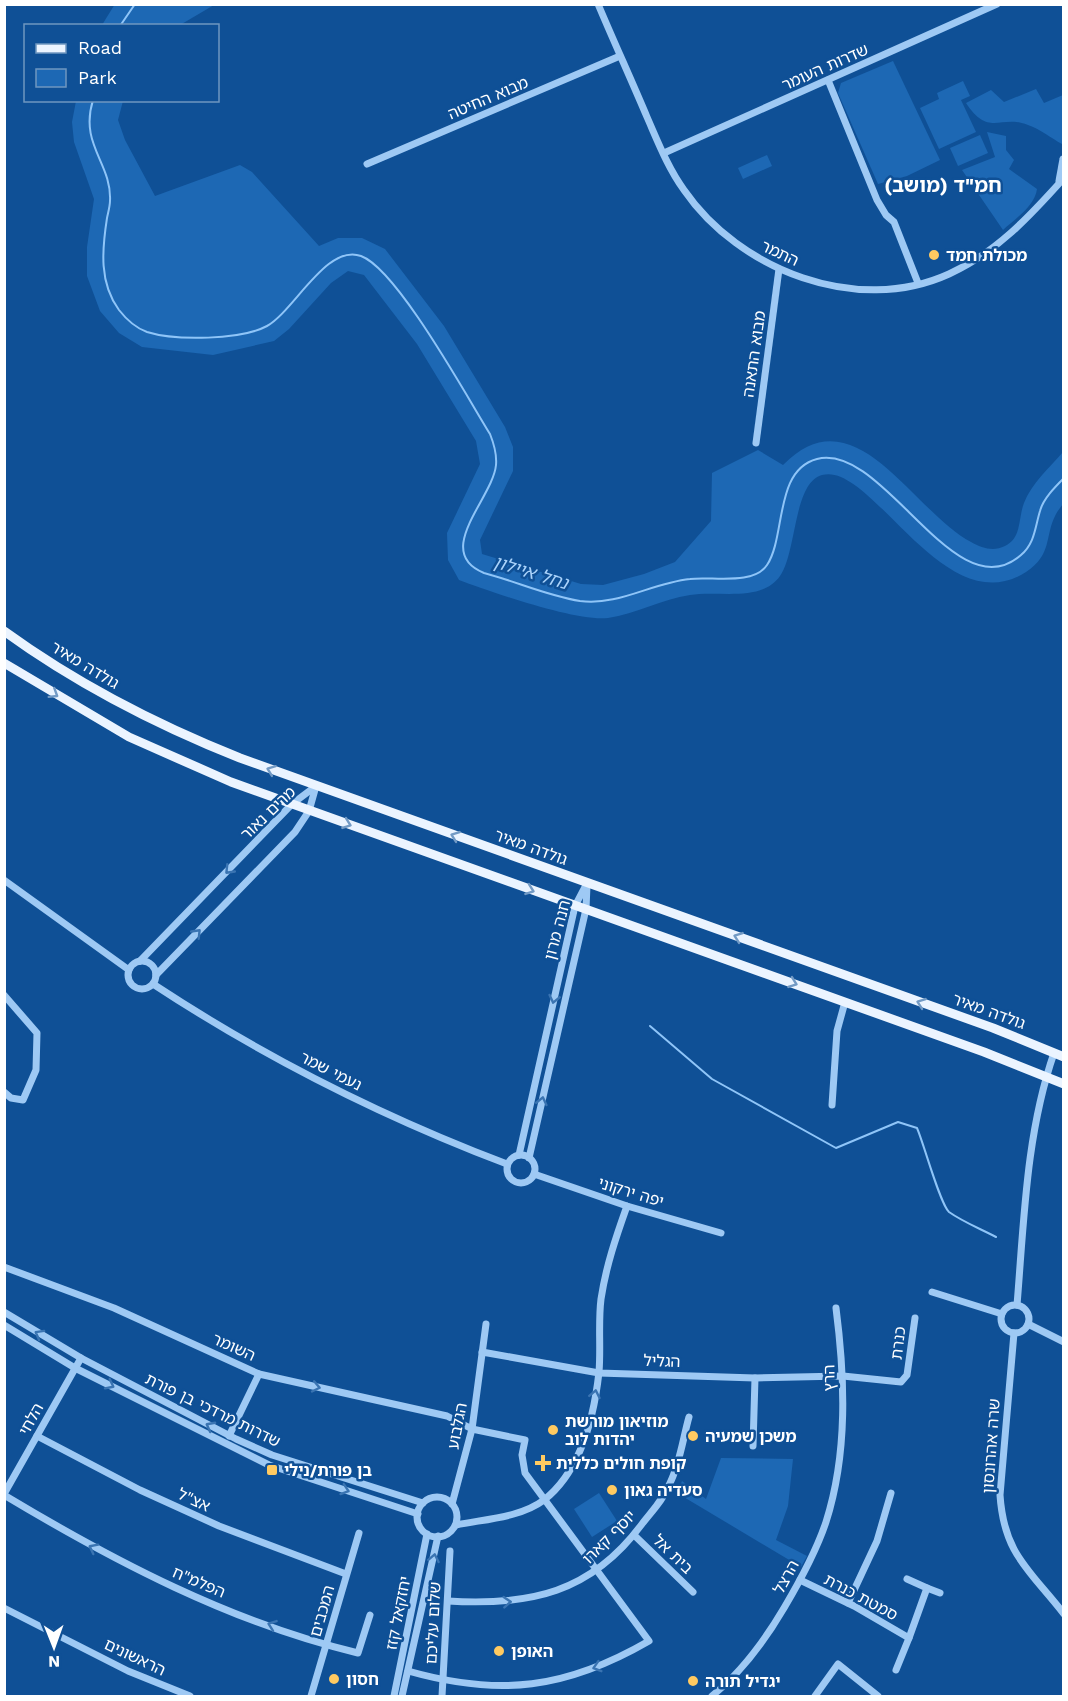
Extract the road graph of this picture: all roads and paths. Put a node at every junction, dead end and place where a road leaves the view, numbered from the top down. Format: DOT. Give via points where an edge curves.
graph roads {
  1 [pos="598,4"];
  2 [pos="997,4"];
  3 [pos="620,56"];
  4 [pos="828,80"];
  5 [pos="664,153"];
  6 [pos="1063,159"];
  7 [pos="367,164"];
  8 [pos="1061,181"];
  9 [pos="779,269"];
  10 [pos="918,283"];
  11 [pos="756,443"];
  12 [pos="4,631"];
  13 [pos="4,663"];
  14 [pos="316,786"];
  15 [pos="292,804"];
  16 [pos="309,811"];
  17 [pos="4,879"];
  18 [pos="587,883"];
  19 [pos="575,906"];
  20 [pos="586,909"];
  21 [pos="140,961"];
  22 [pos="129,970"];
  23 [pos="156,975"];
  24 [pos="153,984"];
  25 [pos="4,995"];
  26 [pos="845,1002"];
  27 [pos="1059,1055"];
  28 [pos="1046,1077"];
  29 [pos="1064,1084"];
  30 [pos="4,1092"];
  31 [pos="832,1105"];
  32 [pos="519,1155"];
  33 [pos="529,1158"];
  34 [pos="507,1164"];
  35 [pos="534,1174"];
  36 [pos="627,1206"];
  37 [pos="721,1233"];
  38 [pos="4,1267"];
  39 [pos="932,1293"];
  40 [pos="1017,1305"];
  41 [pos="836,1308"];
  42 [pos="4,1312"];
  43 [pos="1002,1314"];
  44 [pos="915,1318"];
  45 [pos="486,1324"];
  46 [pos="1028,1324"];
  47 [pos="4,1325"];
  48 [pos="1014,1333"];
  49 [pos="1064,1342"];
  50 [pos="482,1352"];
  51 [pos="81,1358"];
  52 [pos="75,1368"];
  53 [pos="599,1373"];
  54 [pos="259,1374"];
  55 [pos="843,1376"];
  56 [pos="755,1378"];
  57 [pos="689,1417"];
  58 [pos="472,1429"];
  59 [pos="37,1436"];
  60 [pos="229,1436"];
  61 [pos="753,1446"];
  62 [pos="841,1447"];
  63 [pos="891,1493"];
  64 [pos="4,1495"];
  65 [pos="543,1500"];
  66 [pos="423,1503"];
  67 [pos="452,1504"];
  68 [pos="418,1514"];
  69 [pos="456,1525"];
  70 [pos="359,1533"];
  71 [pos="427,1534"];
  72 [pos="634,1535"];
  73 [pos="438,1536"];
  74 [pos="450,1551"];
  75 [pos="598,1570"];
  76 [pos="346,1574"];
  77 [pos="907,1579"];
  78 [pos="800,1580"];
  79 [pos="927,1588"];
  80 [pos="693,1592"];
  81 [pos="940,1593"];
  82 [pos="448,1601"];
  83 [pos="848,1604"];
  84 [pos="4,1608"];
  85 [pos="1064,1614"];
  86 [pos="370,1615"];
  87 [pos="909,1638"];
  88 [pos="326,1646"];
  89 [pos="896,1670"];
  90 [pos="408,1671"];
  91 [pos="443,1681"];
  92 [pos="190,1696"];
  93 [pos="311,1696"];
  94 [pos="394,1696"];
  95 [pos="402,1696"];
  96 [pos="442,1696"];
  97 [pos="712,1696"];
  98 [pos="815,1696"];
  99 [pos="878,1696"];
  1 -- 3 [label="street, התמר"];
  2 -- 4 [label="street, שדרות העומר"];
  3 -- 5 [label="street, התמר"];
  3 -- 7 [label="street, מבוא החיטה"];
  4 -- 5 [label="street, שדרות העומר"];
  4 -- 10 [label="street" via="877,200 894,222"];
  5 -- 9 [label="street, התמר" via="684,190 712,223 747,253"];
  6 -- 8 [label="street, התמר"];
  8 -- 10 [label="street, התמר" via="1030,216 996,245 948,274"];
  9 -- 10 [label="street, התמר" via="803,279 849,286"];
  9 -- 11 [label="street, מבוא התאנה"];
  14 -- 12 [label="main road, גולדה מאיר, one-way" via="209,746 141,714 70,675"];
  13 -- 15 [label="main road, one-way" via="129,736 199,769"];
  14 -- 15 [label="street, מרים נאור"];
  14 -- 16 [label="street, מרים נאור"];
  18 -- 14 [label="main road, גולדה מאיר, one-way"];
  15 -- 16 [label="main road"];
  15 -- 21 [label="street, מרים נאור, one-way"];
  16 -- 19 [label="main road, one-way"];
  23 -- 16 [label="street, מרים נאור, one-way" via="295,832"];
  17 -- 22 [label="street"];
  18 -- 19 [label="street, חנה מרון"];
  18 -- 20 [label="street, חנה מרון"];
  27 -- 18 [label="main road, גולדה מאיר, one-way"];
  19 -- 20 [label="main road"];
  19 -- 32 [label="street, חנה מרון, one-way"];
  20 -- 26 [label="main road, one-way"];
  33 -- 20 [label="street, חנה מרון, one-way"];
  21 -- 22 [label="street"];
  21 -- 23 [label="street" via="152,965"];
  22 -- 24 [label="street" via="129,981 137,988"];
  23 -- 24 [label="street"];
  24 -- 34 [label="street, נעמי שמר" via="296,1069 383,1112"];
  25 -- 30 [label="street" via="37,1033 36,1070 23,1100"];
  26 -- 28 [label="main road"];
  26 -- 31 [label="street" via="837,1031"];
  27 -- 28 [label="street"];
  28 -- 29 [label="main road"];
  28 -- 40 [label="street" via="1032,1142"];
  32 -- 33 [label="street"];
  32 -- 34 [label="street"];
  33 -- 35 [label="street" via="534,1163"];
  34 -- 35 [label="street" via="508,1175 515,1182 526,1182"];
  35 -- 36 [label="street, יפה ירקוני"];
  36 -- 37 [label="street, יפה ירקוני"];
  36 -- 53 [label="street" via="608,1263 601,1301"];
  38 -- 54 [label="street, השומר" via="114,1308"];
  39 -- 43 [label="street"];
  40 -- 43 [label="street"];
  40 -- 46 [label="street" via="1028,1313"];
  41 -- 55 [label="street, הרץ"];
  51 -- 42 [label="street, שדרות מרדכי בן פורת, one-way"];
  43 -- 48 [label="street" via="1002,1324"];
  44 -- 55 [label="street, כנרת" via="905,1380"];
  45 -- 50 [label="street, הגלבוע"];
  46 -- 48 [label="street"];
  46 -- 49 [label="street"];
  47 -- 52 [label="street, שדרות מרדכי בן פורת"];
  48 -- 85 [label="street, שרה אהרונסון" via="1001,1516 1023,1567"];
  50 -- 53 [label="street, הגליל"];
  50 -- 58 [label="street, הגלבוע"];
  51 -- 52 [label="street, הלחי"];
  60 -- 51 [label="street, שדרות מרדכי בן פורת, one-way"];
  52 -- 59 [label="street, הלחי"];
  52 -- 68 [label="street, שדרות מרדכי בן פורת, one-way" via="269,1465"];
  53 -- 56 [label="street, הגליל"];
  65 -- 53 [label="street, one-way" via="583,1446"];
  54 -- 58 [label="street, השומר, one-way" via="447,1416"];
  54 -- 60 [label="street"];
  55 -- 56 [label="street, הגליל"];
  55 -- 62 [label="street, הרץ"];
  56 -- 61 [label="street"];
  57 -- 72 [label="street, יוסף קארו" via="671,1482"];
  58 -- 65 [label="street" via="525,1440 525,1473"];
  58 -- 67 [label="street, הגלבוע"];
  59 -- 64 [label="street, הלחי"];
  59 -- 76 [label="street, אצ\"ל" via="219,1526"];
  60 -- 66 [label="street, שדרות מרדכי בן פורת" via="272,1455"];
  62 -- 78 [label="street, הרצל" via="826,1521"];
  63 -- 83 [label="street" via="877,1541"];
  88 -- 64 [label="street, הפלמ\"ח, one-way" via="174,1586 89,1546"];
  65 -- 69 [label="street" via="521,1511"];
  65 -- 75 [label="street"];
  66 -- 67 [label="street" via="438,1497"];
  66 -- 68 [label="street"];
  67 -- 69 [label="street" via="457,1512"];
  68 -- 71 [label="street"];
  69 -- 73 [label="street"];
  70 -- 76 [label="street, המכבים"];
  71 -- 73 [label="street"];
  71 -- 94 [label="street, יחזקאל קזז"];
  72 -- 75 [label="street, יוסף קארו"];
  72 -- 80 [label="street, בית אל"];
  90 -- 73 [label="street, יחזקאל קזז, one-way"];
  74 -- 82 [label="street, שלום עליכם"];
  82 -- 75 [label="street, יוסף קארו, one-way" via="516,1601 572,1586"];
  75 -- 91 [label="street, one-way" via="649,1641 613,1662 541,1683 510,1688"];
  76 -- 88 [label="street, המכבים"];
  77 -- 79 [label="street"];
  78 -- 83 [label="street, סמטת כנרת"];
  78 -- 97 [label="street, הרצל" via="767,1637 732,1680"];
  79 -- 81 [label="street"];
  79 -- 87 [label="street, סמטת כנרת"];
  82 -- 91 [label="street, שלום עליכם"];
  83 -- 87 [label="street, סמטת כנרת"];
  84 -- 92 [label="street, הראשונים" via="128,1671"];
  86 -- 88 [label="street, הפלמ\"ח" via="358,1653"];
  87 -- 89 [label="street, סמטת כנרת"];
  88 -- 93 [label="street, המכבים"];
  90 -- 91 [label="street"];
  90 -- 95 [label="street, יחזקאל קזז"];
  91 -- 96 [label="street, שלום עליכם"];
  98 -- 99 [label="street" via="838,1664"];
}
